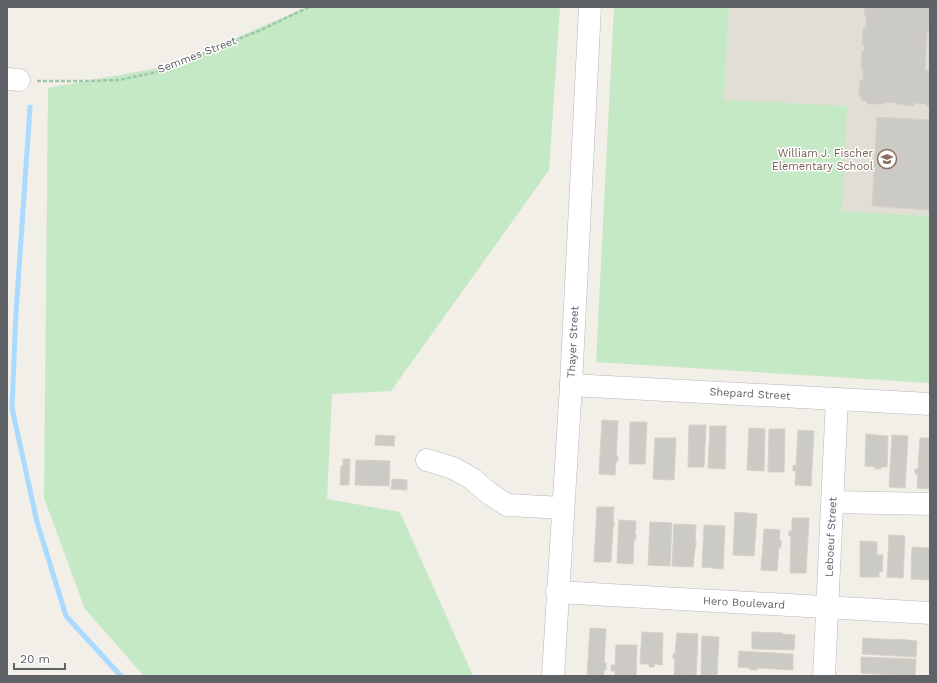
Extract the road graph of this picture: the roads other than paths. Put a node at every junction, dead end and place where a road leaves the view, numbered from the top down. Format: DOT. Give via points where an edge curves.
graph roads {
  1 [pos="590,7"];
  2 [pos="571,385"];
  3 [pos="837,399"];
  4 [pos="930,404"];
  5 [pos="427,460"];
  6 [pos="833,502"];
  7 [pos="930,504"];
  8 [pos="563,508"];
  9 [pos="557,592"];
  10 [pos="828,608"];
  11 [pos="930,613"];
  12 [pos="553,676"];
  13 [pos="824,676"];
  1 -- 2 [label="street, Thayer Street"];
  2 -- 3 [label="street, Shepard Street"];
  2 -- 8 [label="street, Thayer Street"];
  3 -- 4 [label="street, Shepard Street"];
  3 -- 6 [label="street, Leboeuf Street"];
  5 -- 8 [label="street" via="459,471 507,505"];
  6 -- 7 [label="street"];
  6 -- 10 [label="street, Leboeuf Street"];
  8 -- 9 [label="street, Thayer Street"];
  9 -- 10 [label="street, Hero Boulevard"];
  9 -- 12 [label="street, Thayer Street"];
  10 -- 11 [label="street, Hero Boulevard"];
  10 -- 13 [label="street, Leboeuf Street"];
}
